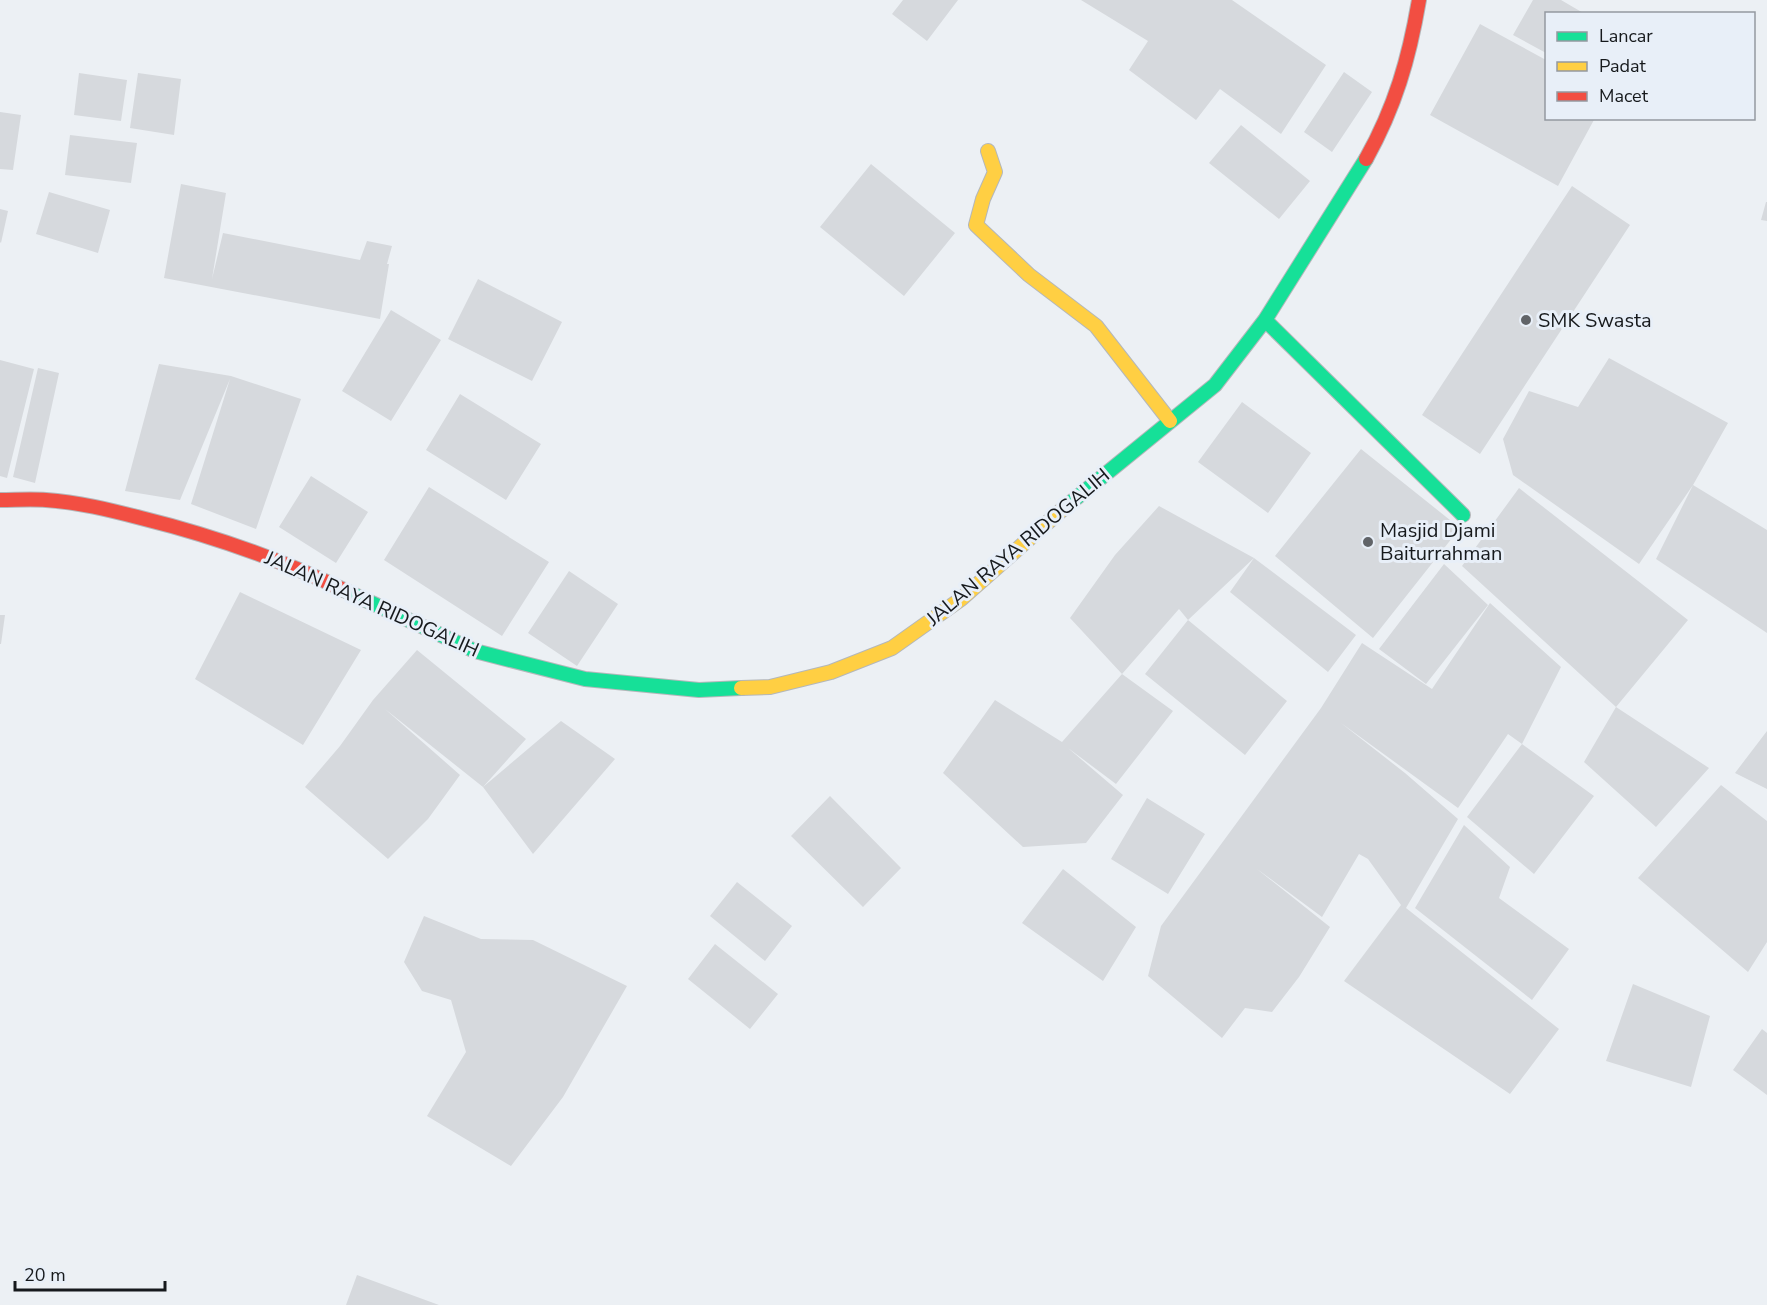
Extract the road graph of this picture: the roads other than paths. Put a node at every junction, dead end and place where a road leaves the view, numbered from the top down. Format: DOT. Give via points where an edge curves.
graph roads {
  1 [pos="1419,0"];
  2 [pos="988,151"];
  3 [pos="1265,320"];
  4 [pos="1170,421"];
  5 [pos="0,500"];
  6 [pos="1462,515"];
  1 -- 3 [label="street, JALAN RAYA RIDOGALIH" via="1398,91 1379,135"];
  2 -- 4 [label="street" via="995,172 975,225 1029,275 1096,326"];
  3 -- 4 [label="street, JALAN RAYA RIDOGALIH" via="1215,385"];
  3 -- 6 [label="street"];
  4 -- 5 [label="street, JALAN RAYA RIDOGALIH" via="961,599 892,648 831,672 770,687 699,690 585,679 475,651 310,574 170,525 103,508 47,500"];
}
